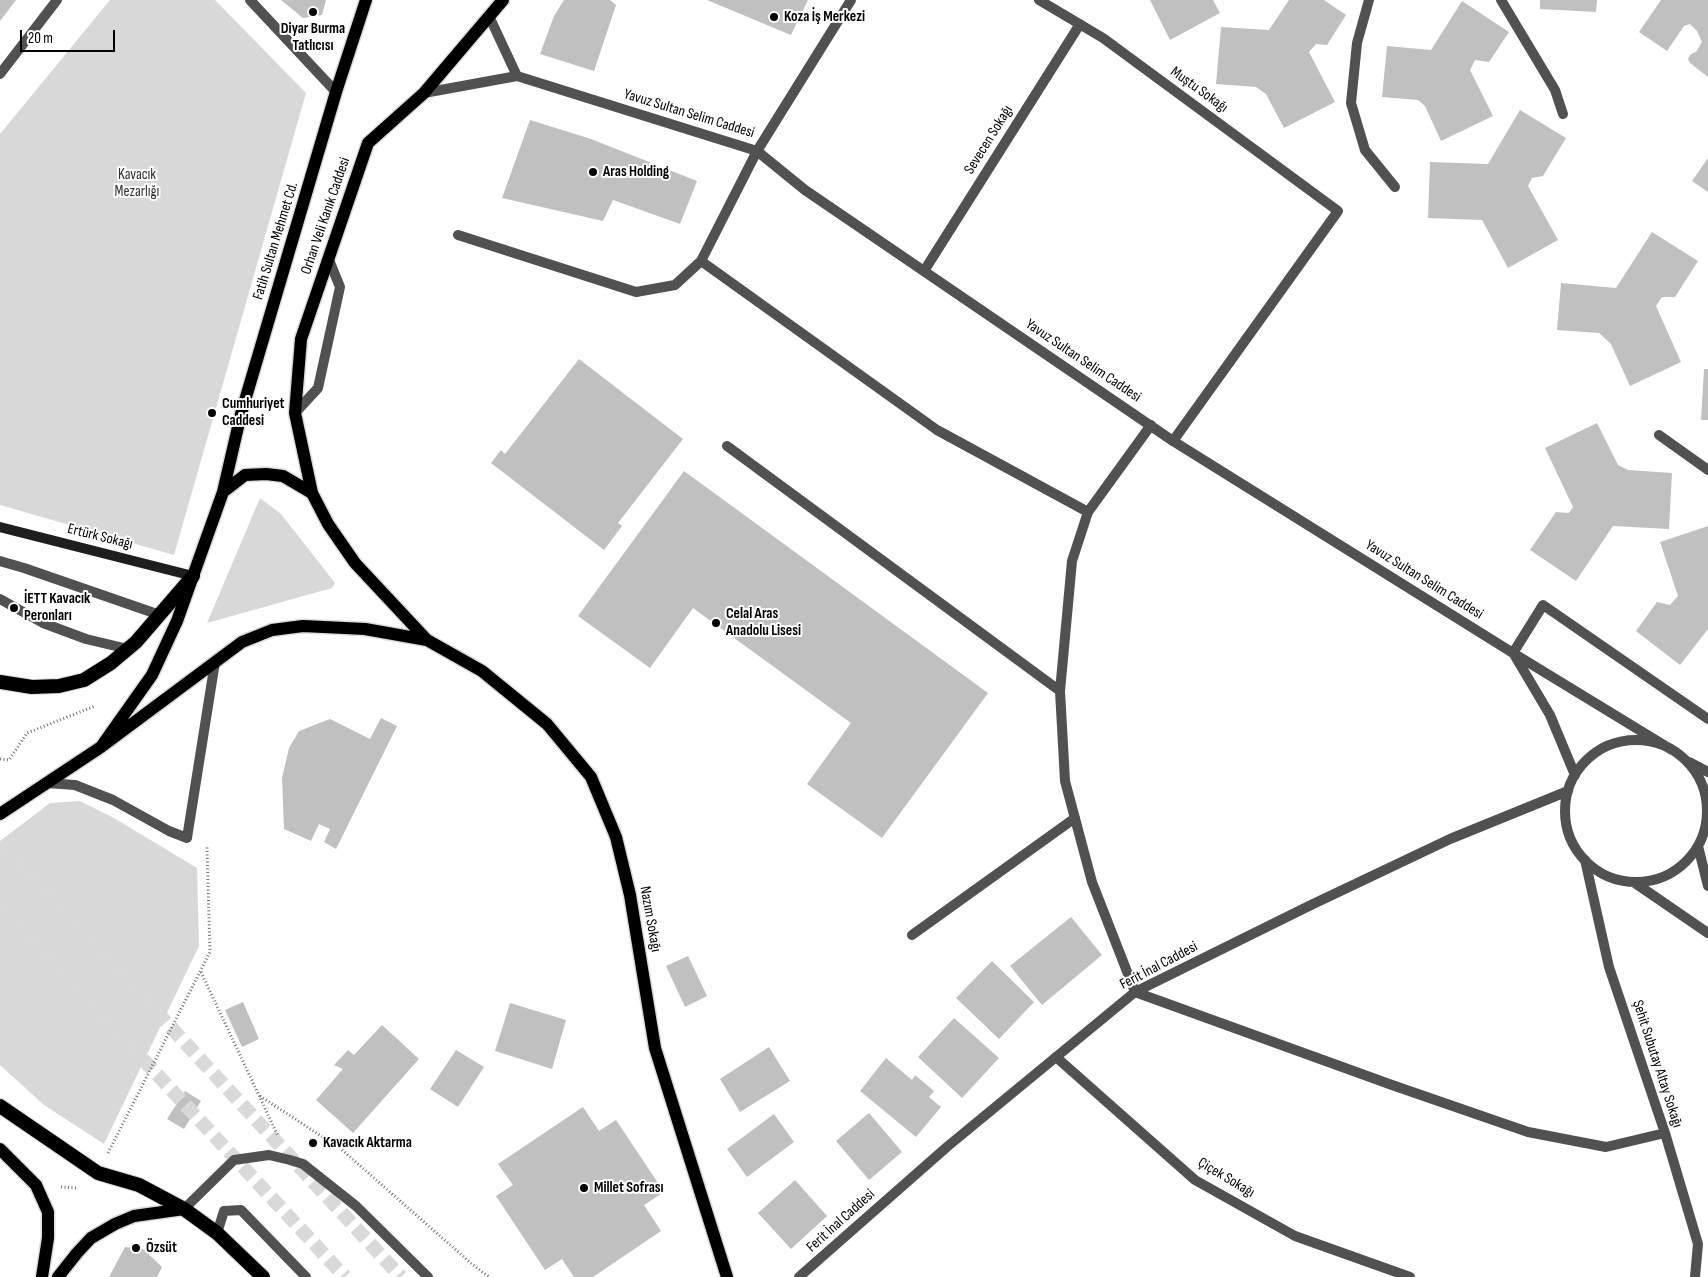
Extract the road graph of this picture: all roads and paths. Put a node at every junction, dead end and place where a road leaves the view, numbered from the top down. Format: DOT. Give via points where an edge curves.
graph roads {
  1 [pos="58,0"];
  2 [pos="250,0"];
  3 [pos="366,0"];
  4 [pos="503,0"];
  5 [pos="851,0"];
  6 [pos="1039,0"];
  7 [pos="1369,0"];
  8 [pos="1501,0"];
  9 [pos="489,16"];
  10 [pos="1080,24"];
  11 [pos="0,74"];
  12 [pos="517,76"];
  13 [pos="336,92"];
  14 [pos="424,93"];
  15 [pos="1563,114"];
  16 [pos="757,151"];
  17 [pos="1395,187"];
  18 [pos="458,236"];
  19 [pos="329,260"];
  20 [pos="701,261"];
  21 [pos="924,271"];
  22 [pos="295,412"];
  23 [pos="1150,425"];
  24 [pos="1659,435"];
  25 [pos="1173,441"];
  26 [pos="727,446"];
  27 [pos="1708,470"];
  28 [pos="223,492"];
  29 [pos="312,493"];
  30 [pos="1088,512"];
  31 [pos="0,527"];
  32 [pos="0,561"];
  33 [pos="194,576"];
  34 [pos="0,599"];
  35 [pos="160,615"];
  36 [pos="427,640"];
  37 [pos="128,649"];
  38 [pos="1513,654"];
  39 [pos="215,662"];
  40 [pos="0,682"];
  41 [pos="1060,691"];
  42 [pos="95,706"];
  43 [pos="1708,719"];
  44 [pos="101,747"];
  45 [pos="1672,750"];
  46 [pos="0,759"];
  47 [pos="1687,761"];
  48 [pos="1708,772"];
  49 [pos="1575,775"];
  50 [pos="47,783"];
  51 [pos="1568,791"];
  52 [pos="0,814"];
  53 [pos="1075,818"];
  54 [pos="1706,830"];
  55 [pos="207,841"];
  56 [pos="1698,846"];
  57 [pos="1585,860"];
  58 [pos="1635,883"];
  59 [pos="1708,886"];
  60 [pos="1708,933"];
  61 [pos="912,935"];
  62 [pos="200,971"];
  63 [pos="1135,992"];
  64 [pos="1056,1057"];
  65 [pos="260,1096"];
  66 [pos="0,1106"];
  67 [pos="1665,1133"];
  68 [pos="0,1149"];
  69 [pos="290,1160"];
  70 [pos="98,1173"];
  71 [pos="36,1185"];
  72 [pos="184,1209"];
  73 [pos="217,1233"];
  74 [pos="42,1277"];
  75 [pos="58,1277"];
  76 [pos="263,1277"];
  77 [pos="306,1277"];
  78 [pos="428,1277"];
  79 [pos="490,1277"];
  80 [pos="727,1277"];
  81 [pos="801,1277"];
  82 [pos="1410,1277"];
  83 [pos="1695,1277"];
  1 -- 11 [label="street"];
  2 -- 13 [label="street"];
  3 -- 13 [label="main road, Fatih Sultan Mehmet Cd."];
  4 -- 9 [label="main road, Orhan Veli Kanık Caddesi"];
  5 -- 16 [label="street"];
  6 -- 10 [label="street, Muştu Sokağı"];
  7 -- 17 [label="street" via="1357,43 1351,104 1365,150"];
  8 -- 15 [label="street" via="1555,90"];
  9 -- 12 [label="street"];
  9 -- 14 [label="main road, Orhan Veli Kanık Caddesi"];
  10 -- 21 [label="street, Sevecen Sokağı"];
  10 -- 25 [label="street, Muştu Sokağı" via="1338,210"];
  12 -- 14 [label="street"];
  12 -- 16 [label="street, Yavuz Sultan Selim Caddesi"];
  13 -- 28 [label="main road, Fatih Sultan Mehmet Cd." via="241,414"];
  14 -- 19 [label="main road, Orhan Veli Kanık Caddesi" via="368,143"];
  16 -- 20 [label="street"];
  16 -- 21 [label="street, Yavuz Sultan Selim Caddesi" via="805,190"];
  18 -- 20 [label="street" via="636,292 675,285"];
  19 -- 22 [label="main road, Orhan Veli Kanık Caddesi" via="302,339"];
  19 -- 22 [label="street" via="340,287 318,388"];
  20 -- 30 [label="street" via="938,430"];
  21 -- 23 [label="street, Yavuz Sultan Selim Caddesi"];
  22 -- 29 [label="main road, Orhan Veli Kanık Caddesi"];
  23 -- 25 [label="street, Yavuz Sultan Selim Caddesi"];
  23 -- 30 [label="street"];
  24 -- 27 [label="street"];
  25 -- 38 [label="street, Yavuz Sultan Selim Caddesi"];
  26 -- 41 [label="street"];
  28 -- 29 [label="main road" via="246,475 266,474 283,476"];
  28 -- 33 [label="main road, Fatih Sultan Mehmet Cd."];
  29 -- 36 [label="main road, Orhan Veli Kanık Caddesi" via="328,524 355,563"];
  30 -- 41 [label="street" via="1072,561"];
  31 -- 33 [label="main road, Ertürk Sokağı"];
  32 -- 35 [label="street"];
  33 -- 35 [label="highway"];
  33 -- 44 [label="main road, Fatih Sultan Mehmet Cd." via="152,675"];
  34 -- 37 [label="street" via="43,623 86,639"];
  35 -- 37 [label="highway"];
  36 -- 39 [label="main road" via="366,629 303,626 272,630 242,642"];
  36 -- 80 [label="main road, Nazım Sokağı" via="482,671 547,724 591,778 616,837 630,895 656,1048"];
  37 -- 40 [label="highway" via="84,680 59,686 32,687"];
  38 -- 43 [label="street" via="1543,605"];
  38 -- 45 [label="street, Yavuz Sultan Selim Caddesi"];
  38 -- 49 [label="street" via="1550,715"];
  39 -- 44 [label="main road"];
  39 -- 50 [label="street" via="187,838 75,784"];
  41 -- 53 [label="street" via="1065,781"];
  42 -- 46 [label="path" via="27,733 9,760"];
  44 -- 50 [label="main road"];
  45 -- 47 [label="street"];
  45 -- 49 [label="street" via="1649,741 1625,741 1598,751"];
  47 -- 48 [label="street"];
  47 -- 54 [label="street" via="1705,794"];
  49 -- 51 [label="street"];
  50 -- 52 [label="main road"];
  51 -- 57 [label="street" via="1565,811 1568,832"];
  51 -- 63 [label="street, Ferit İnal Caddesi" via="1450,839"];
  53 -- 61 [label="street"];
  53 -- 63 [label="street" via="1092,882"];
  54 -- 56 [label="street"];
  55 -- 62 [label="path" via="210,952"];
  56 -- 58 [label="street" via="1678,869 1660,878"];
  56 -- 59 [label="street"];
  57 -- 58 [label="street" via="1605,875"];
  57 -- 67 [label="street, Şehit Subutay Altay Sokağı" via="1609,967"];
  58 -- 60 [label="street"];
  62 -- 65 [label="path"];
  62 -- 70 [label="path"];
  63 -- 64 [label="street, Ferit İnal Caddesi"];
  63 -- 67 [label="street" via="1528,1132 1606,1147"];
  64 -- 81 [label="street, Ferit İnal Caddesi" via="948,1146"];
  64 -- 82 [label="street, Çiçek Sokağı" via="1195,1180 1295,1236"];
  65 -- 69 [label="path"];
  65 -- 79 [label="path" via="341,1148"];
  66 -- 70 [label="highway"];
  67 -- 83 [label="street, Şehit Subutay Altay Sokağı" via="1698,1244"];
  68 -- 71 [label="main road"];
  69 -- 72 [label="street" via="269,1155 234,1160"];
  69 -- 78 [label="street" via="303,1164 356,1206"];
  70 -- 71 [label="path" via="89,1189"];
  70 -- 72 [label="highway" via="139,1185"];
  71 -- 74 [label="main road" via="48,1212"];
  72 -- 73 [label="highway"];
  72 -- 75 [label="main road" via="134,1216 115,1224 91,1238"];
  73 -- 76 [label="highway"];
  73 -- 77 [label="street" via="224,1211 241,1210"];
}
